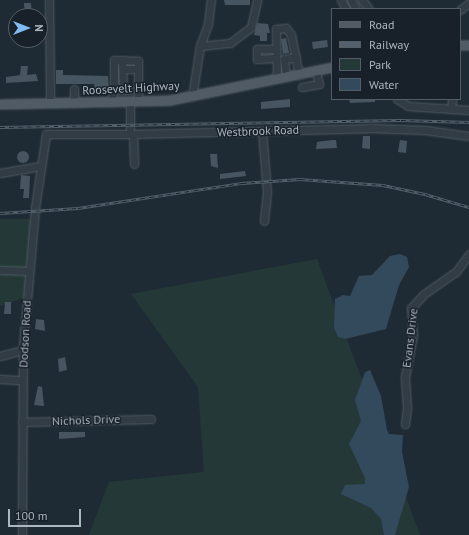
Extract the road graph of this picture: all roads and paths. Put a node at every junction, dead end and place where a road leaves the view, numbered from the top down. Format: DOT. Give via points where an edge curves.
graph roads {
  1 [pos="49,0"];
  2 [pos="211,0"];
  3 [pos="257,0"];
  4 [pos="469,3"];
  5 [pos="461,9"];
  6 [pos="200,46"];
  7 [pos="274,48"];
  8 [pos="296,57"];
  9 [pos="274,58"];
  10 [pos="122,60"];
  11 [pos="331,67"];
  12 [pos="126,69"];
  13 [pos="138,69"];
  14 [pos="316,71"];
  15 [pos="299,74"];
  16 [pos="286,77"];
  17 [pos="277,79"];
  18 [pos="302,87"];
  19 [pos="74,89"];
  20 [pos="114,90"];
  21 [pos="122,90"];
  22 [pos="130,90"];
  23 [pos="192,97"];
  24 [pos="397,100"];
  25 [pos="452,100"];
  26 [pos="111,102"];
  27 [pos="134,102"];
  28 [pos="50,103"];
  29 [pos="74,103"];
  30 [pos="0,104"];
  31 [pos="451,109"];
  32 [pos="469,110"];
  33 [pos="262,131"];
  34 [pos="46,134"];
  35 [pos="132,134"];
  36 [pos="469,136"];
  37 [pos="134,164"];
  38 [pos="40,166"];
  39 [pos="0,172"];
  40 [pos="264,221"];
  41 [pos="469,254"];
  42 [pos="0,270"];
  43 [pos="29,271"];
  44 [pos="23,350"];
  45 [pos="1,356"];
  46 [pos="0,379"];
  47 [pos="22,380"];
  48 [pos="151,419"];
  49 [pos="22,422"];
  50 [pos="405,424"];
  51 [pos="22,535"];
  1 -- 28 [label="street" via="53,87"];
  2 -- 6 [label="street" via="208,24"];
  3 -- 6 [label="street" via="251,27 230,43"];
  4 -- 5 [label="street"];
  6 -- 23 [label="street"];
  7 -- 8 [label="street" via="276,29 286,28 291,35"];
  7 -- 9 [label="street"];
  7 -- 9 [label="street" via="257,49 257,59"];
  8 -- 15 [label="street"];
  8 -- 16 [label="street" via="284,59"];
  9 -- 17 [label="street"];
  10 -- 13 [label="street" via="138,61"];
  10 -- 20 [label="street" via="114,60"];
  10 -- 21 [label="street"];
  11 -- 14 [label="main road, Roosevelt Highway"];
  12 -- 13 [label="street"];
  13 -- 27 [label="street"];
  14 -- 15 [label="main road, Roosevelt Highway"];
  14 -- 18 [label="street" via="319,84"];
  15 -- 16 [label="main road, Roosevelt Highway"];
  16 -- 17 [label="main road, Roosevelt Highway"];
  17 -- 23 [label="main road, Roosevelt Highway"];
  19 -- 29 [label="street"];
  20 -- 21 [label="street"];
  20 -- 26 [label="street"];
  21 -- 22 [label="street"];
  23 -- 27 [label="main road, Roosevelt Highway"];
  24 -- 31 [label="street" via="408,106"];
  25 -- 31 [label="street"];
  26 -- 27 [label="main road, Roosevelt Highway"];
  26 -- 29 [label="main road, Roosevelt Highway"];
  27 -- 35 [label="street"];
  28 -- 29 [label="main road, Roosevelt Highway"];
  28 -- 30 [label="main road, Roosevelt Highway"];
  31 -- 32 [label="street"];
  33 -- 35 [label="street, Westbrook Road"];
  33 -- 36 [label="street, Westbrook Road" via="370,128 425,130"];
  33 -- 40 [label="street" via="267,192"];
  34 -- 35 [label="street, Westbrook Road"];
  34 -- 38 [label="street, Dodson Road"];
  35 -- 37 [label="street"];
  38 -- 39 [label="street"];
  38 -- 43 [label="street, Dodson Road"];
  41 -- 50 [label="street, Evans Drive" via="456,272 424,294 411,308 413,335 405,377"];
  42 -- 43 [label="street"];
  43 -- 44 [label="street, Dodson Road"];
  44 -- 45 [label="street"];
  44 -- 47 [label="street, Dodson Road"];
  46 -- 47 [label="street"];
  47 -- 49 [label="street, Dodson Road"];
  48 -- 49 [label="street, Nichols Drive"];
  49 -- 51 [label="street, Dodson Road"];
}
